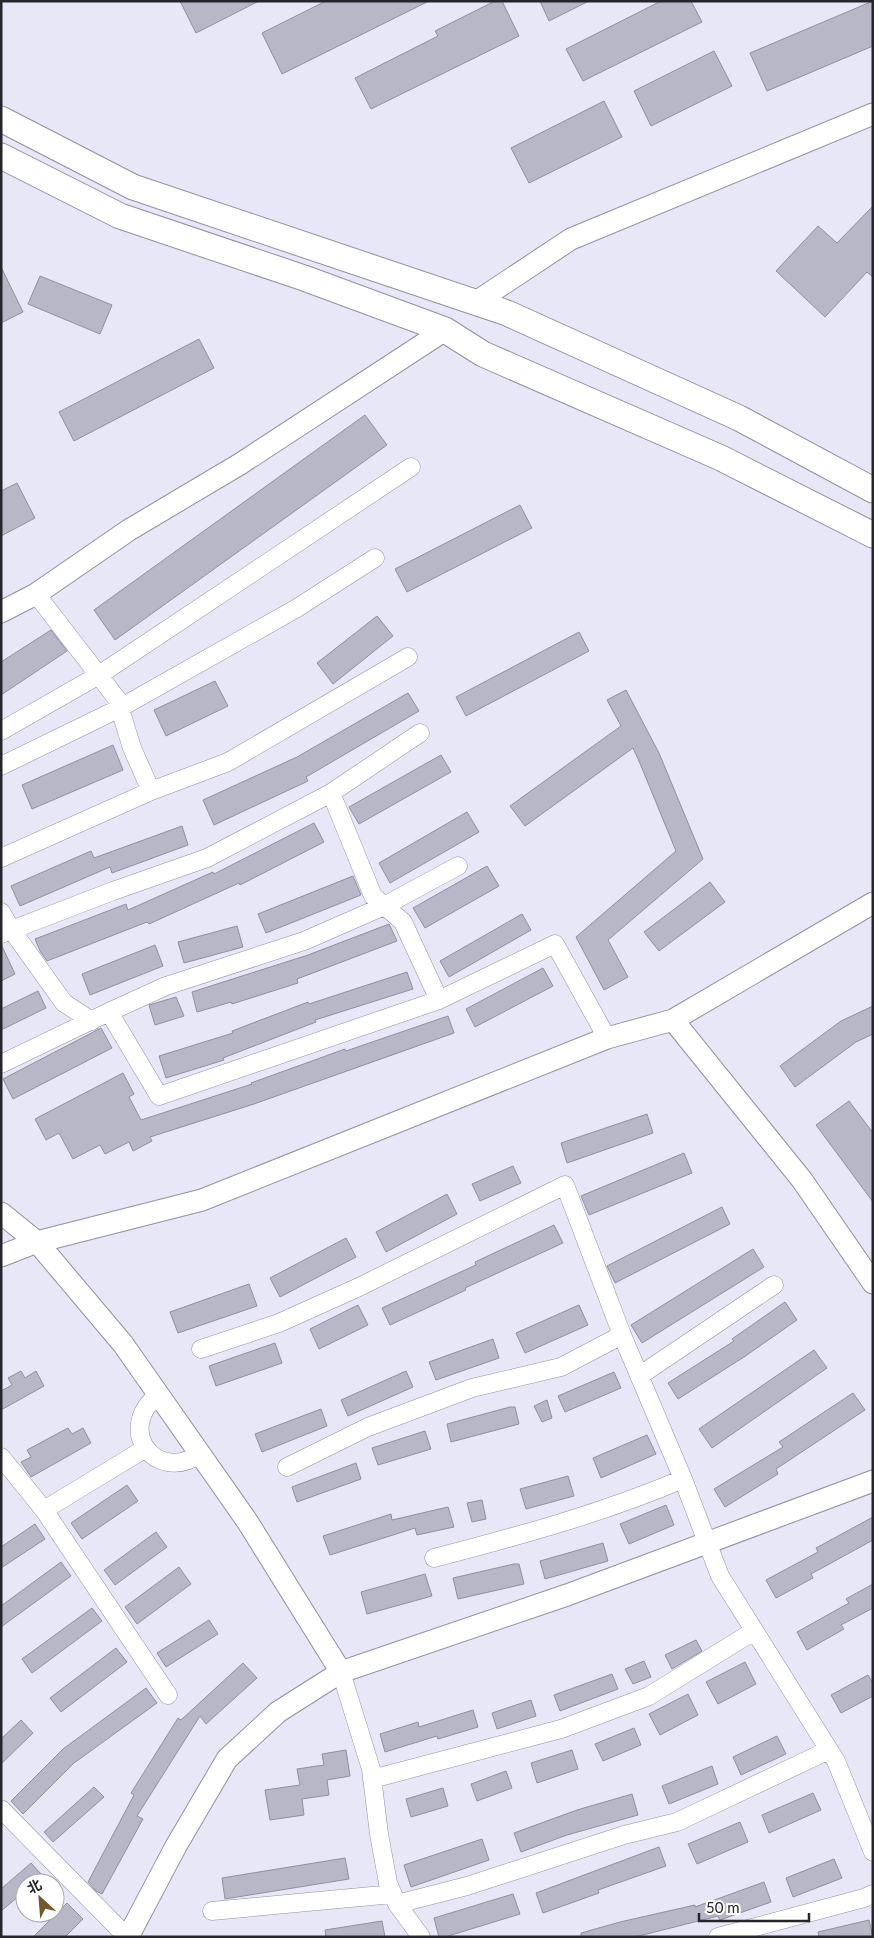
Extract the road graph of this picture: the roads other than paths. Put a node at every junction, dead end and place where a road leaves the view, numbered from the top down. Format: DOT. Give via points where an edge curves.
graph roads {
  1 [pos="873,114"];
  2 [pos="1,119"];
  3 [pos="1,156"];
  4 [pos="476,302"];
  5 [pos="445,330"];
  6 [pos="411,467"];
  7 [pos="873,490"];
  8 [pos="873,536"];
  9 [pos="375,558"];
  10 [pos="36,594"];
  11 [pos="1,612"];
  12 [pos="408,656"];
  13 [pos="99,675"];
  14 [pos="120,708"];
  15 [pos="1,731"];
  16 [pos="420,733"];
  17 [pos="1,766"];
  18 [pos="151,791"];
  19 [pos="331,792"];
  20 [pos="1,858"];
  21 [pos="458,866"];
  22 [pos="873,903"];
  23 [pos="384,906"];
  24 [pos="1,912"];
  25 [pos="6,932"];
  26 [pos="439,1000"];
  27 [pos="109,1012"];
  28 [pos="673,1020"];
  29 [pos="92,1021"];
  30 [pos="607,1038"];
  31 [pos="1,1064"];
  32 [pos="1,1213"];
  33 [pos="37,1242"];
  34 [pos="1,1256"];
  35 [pos="873,1283"];
  36 [pos="774,1285"];
  37 [pos="622,1335"];
  38 [pos="201,1349"];
  39 [pos="639,1376"];
  40 [pos="158,1395"];
  41 [pos="146,1448"];
  42 [pos="200,1454"];
  43 [pos="1,1457"];
  44 [pos="287,1467"];
  45 [pos="683,1479"];
  46 [pos="873,1481"];
  47 [pos="44,1510"];
  48 [pos="708,1544"];
  49 [pos="434,1558"];
  50 [pos="754,1631"];
  51 [pos="341,1672"];
  52 [pos="168,1695"];
  53 [pos="829,1750"];
  54 [pos="372,1779"];
  55 [pos="1,1809"];
  56 [pos="873,1852"];
  57 [pos="873,1894"];
  58 [pos="395,1899"];
  59 [pos="212,1911"];
  60 [pos="128,1937"];
  61 [pos="421,1937"];
  62 [pos="718,1937"];
  1 -- 4 [label="street" via="572,239"];
  2 -- 4 [label="main road" via="133,187"];
  3 -- 5 [label="main road" via="120,216"];
  4 -- 7 [label="main road" via="739,418"];
  5 -- 8 [label="main road" via="483,354 721,458"];
  5 -- 10 [label="street" via="240,464 129,530"];
  6 -- 13 [label="street"];
  9 -- 14 [label="street" via="297,608"];
  10 -- 11 [label="street"];
  10 -- 13 [label="street"];
  12 -- 18 [label="street" via="228,762"];
  13 -- 14 [label="street"];
  13 -- 15 [label="street"];
  14 -- 17 [label="street"];
  14 -- 18 [label="street" via="132,748"];
  16 -- 19 [label="street"];
  18 -- 20 [label="street"];
  19 -- 23 [label="street" via="373,896"];
  19 -- 25 [label="street" via="207,858"];
  21 -- 23 [label="street"];
  22 -- 28 [label="street"];
  23 -- 26 [label="street" via="403,922"];
  23 -- 27 [label="street" via="304,941 166,986"];
  24 -- 25 [label="street"];
  25 -- 29 [label="street" via="64,1003"];
  26 -- 27 [label="street" via="158,1096"];
  26 -- 30 [label="street" via="556,944"];
  27 -- 29 [label="street"];
  28 -- 30 [label="street"];
  28 -- 35 [label="street" via="802,1180"];
  29 -- 31 [label="street"];
  30 -- 33 [label="street" via="202,1200"];
  32 -- 33 [label="street"];
  33 -- 34 [label="street"];
  33 -- 40 [label="street" via="123,1344"];
  36 -- 39 [label="street"];
  37 -- 38 [label="street" via="565,1186 279,1323"];
  37 -- 39 [label="street"];
  37 -- 44 [label="street" via="561,1367 472,1388 368,1427"];
  39 -- 45 [label="street"];
  40 -- 41 [label="street" via="142,1413 139,1425 140,1437"];
  40 -- 42 [label="street"];
  41 -- 42 [label="street" via="154,1457 178,1464"];
  41 -- 47 [label="street"];
  42 -- 51 [label="street" via="247,1521"];
  43 -- 47 [label="street"];
  45 -- 48 [label="street"];
  45 -- 49 [label="street" via="636,1499 516,1537"];
  46 -- 48 [label="street"];
  47 -- 52 [label="street"];
  48 -- 50 [label="street" via="720,1576"];
  48 -- 51 [label="street"];
  50 -- 53 [label="street"];
  50 -- 54 [label="street" via="649,1696 562,1729"];
  51 -- 54 [label="street"];
  51 -- 60 [label="street" via="278,1712 226,1758"];
  53 -- 56 [label="street"];
  53 -- 58 [label="street" via="678,1822 624,1835 467,1886"];
  54 -- 58 [label="street" via="378,1834 388,1883"];
  55 -- 60 [label="street"];
  57 -- 62 [label="street"];
  58 -- 59 [label="street"];
  58 -- 61 [label="street"];
}
